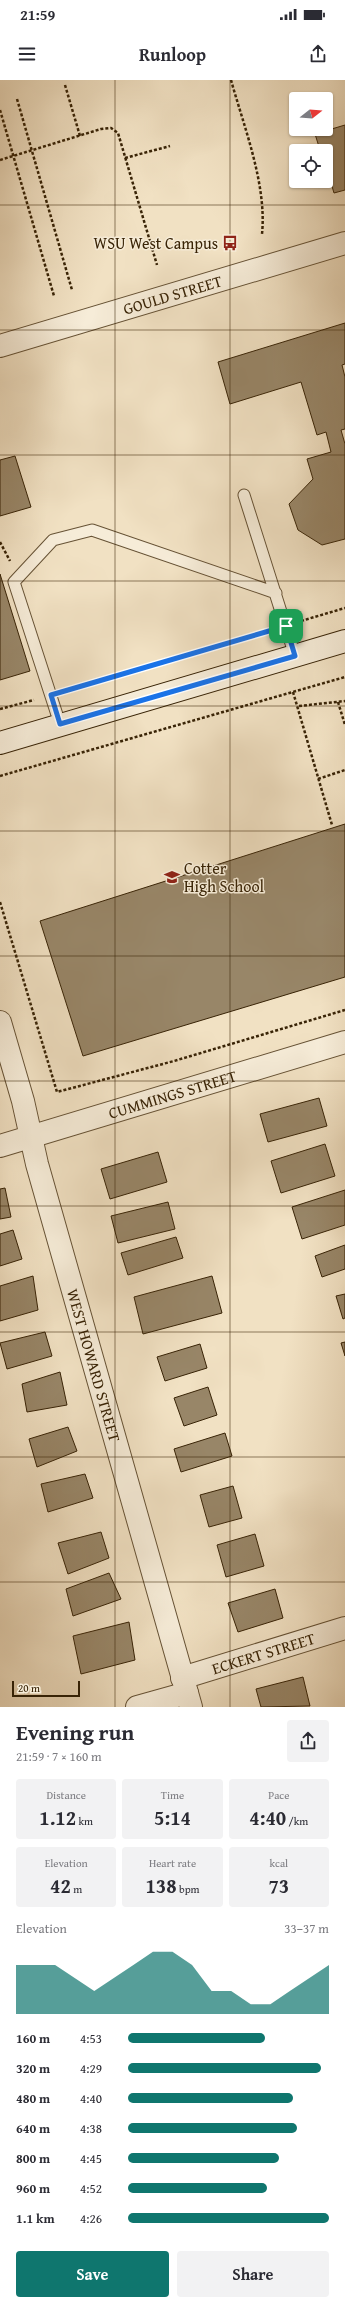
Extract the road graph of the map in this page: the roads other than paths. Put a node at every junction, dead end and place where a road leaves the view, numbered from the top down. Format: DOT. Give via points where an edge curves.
graph roads {
  1 [pos="345,243"];
  2 [pos="0,346"];
  3 [pos="244,495"];
  4 [pos="276,593"];
  5 [pos="345,641"];
  6 [pos="295,656"];
  7 [pos="60,724"];
  8 [pos="0,743"];
  9 [pos="0,1022"];
  10 [pos="345,1042"];
  11 [pos="31,1136"];
  12 [pos="0,1146"];
  13 [pos="345,1628"];
  14 [pos="186,1693"];
  15 [pos="137,1707"];
  1 -- 2 [label="street, GOULD STREET"];
  3 -- 4 [label="lane"];
  4 -- 6 [label="lane"];
  4 -- 7 [label="lane" via="92,530 53,540 14,582"];
  5 -- 6 [label="street"];
  6 -- 7 [label="street"];
  7 -- 8 [label="street"];
  9 -- 11 [label="street, WEST HOWARD STREET"];
  10 -- 11 [label="street, CUMMINGS STREET"];
  11 -- 12 [label="street, CUMMINGS STREET"];
  11 -- 14 [label="street, WEST HOWARD STREET"];
  13 -- 14 [label="street, ECKERT STREET"];
  14 -- 15 [label="street, ECKERT STREET"];
}
